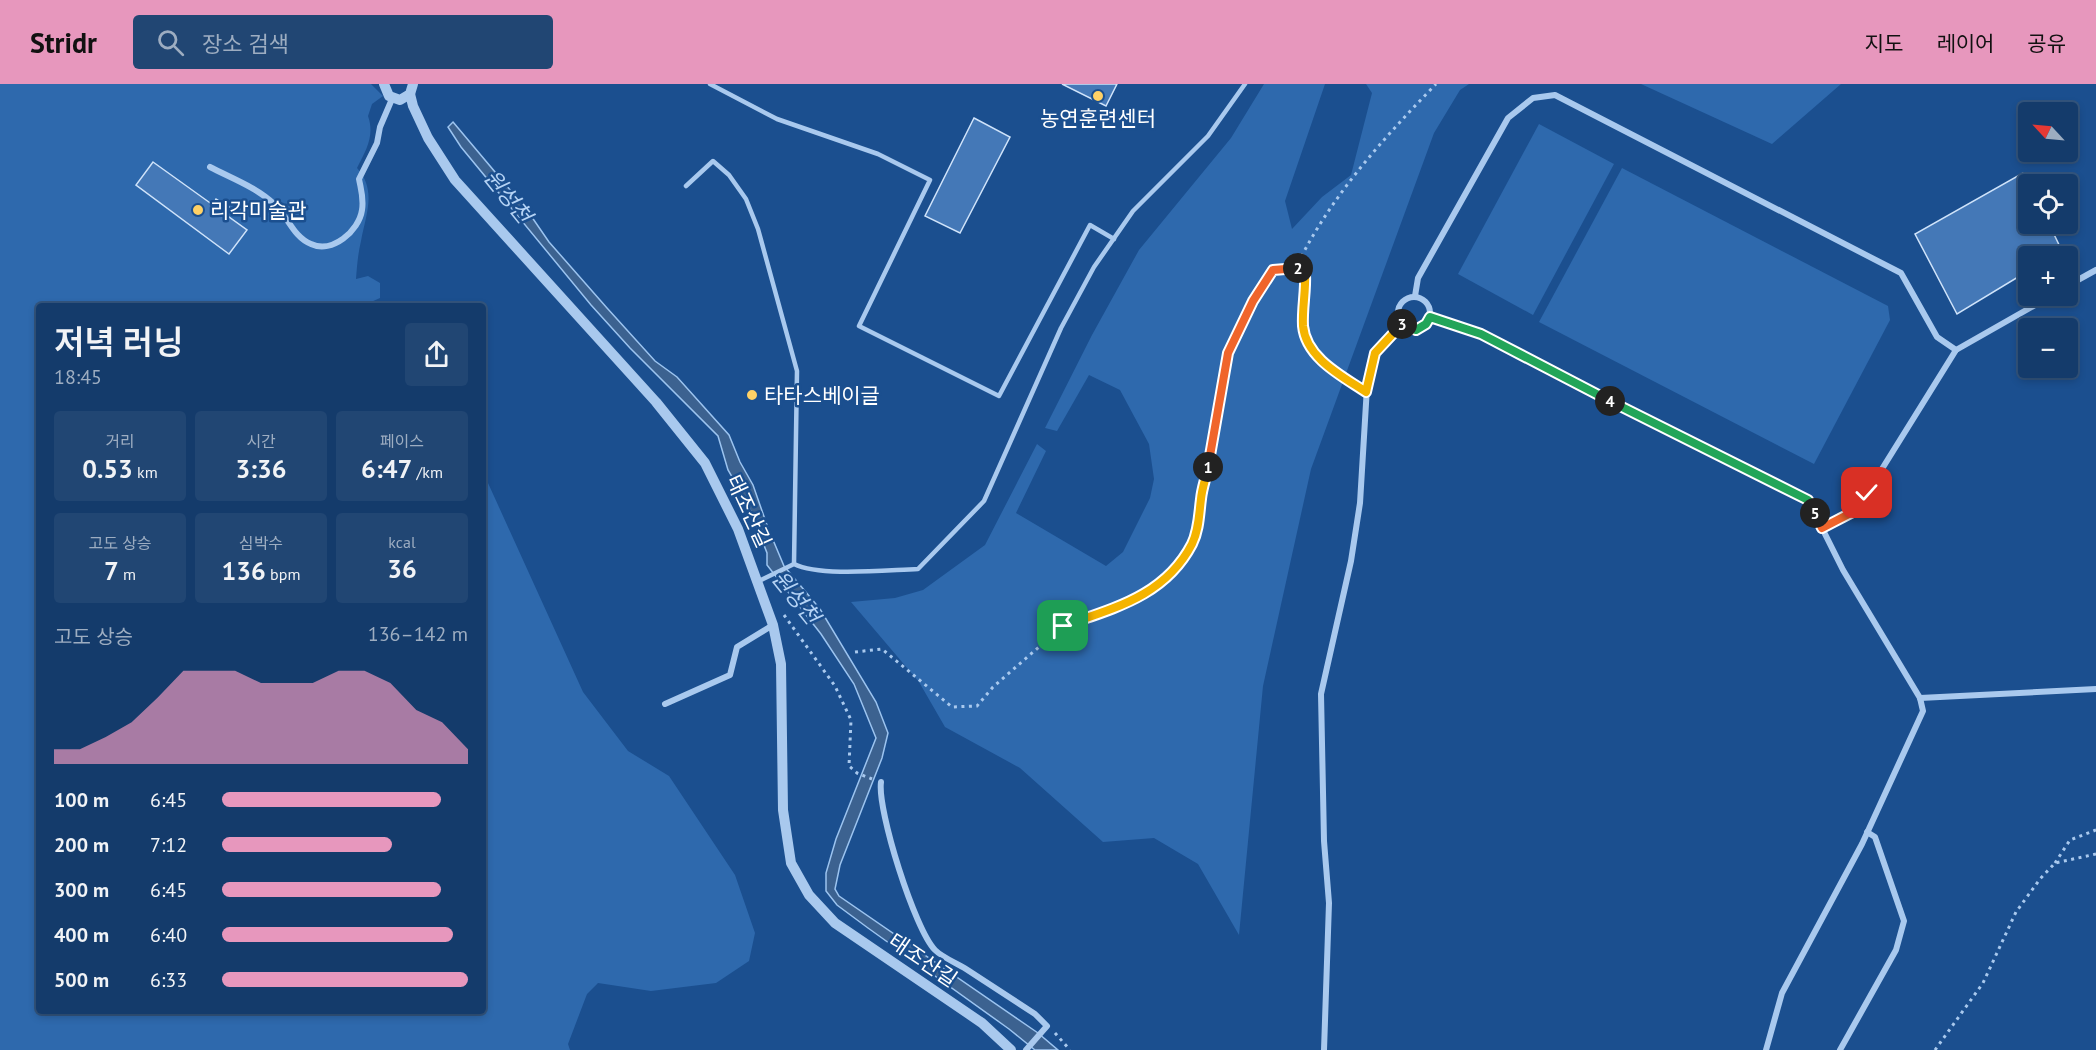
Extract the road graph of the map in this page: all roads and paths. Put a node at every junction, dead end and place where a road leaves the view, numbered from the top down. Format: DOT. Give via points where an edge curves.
graph roads {
  1 [pos="384,84"];
  2 [pos="710,84"];
  3 [pos="1245,84"];
  4 [pos="1436,84"];
  5 [pos="411,89"];
  6 [pos="392,99"];
  7 [pos="210,167"];
  8 [pos="686,186"];
  9 [pos="1114,239"];
  10 [pos="1296,267"];
  11 [pos="2096,270"];
  12 [pos="2078,280"];
  13 [pos="1415,296"];
  14 [pos="2033,306"];
  15 [pos="1430,317"];
  16 [pos="1401,323"];
  17 [pos="1956,350"];
  18 [pos="1366,392"];
  19 [pos="1822,528"];
  20 [pos="794,564"];
  21 [pos="764,580"];
  22 [pos="779,610"];
  23 [pos="773,625"];
  24 [pos="855,652"];
  25 [pos="2096,689"];
  26 [pos="1920,698"];
  27 [pos="665,704"];
  28 [pos="878,781"];
  29 [pos="2096,830"];
  30 [pos="1867,832"];
  31 [pos="2096,854"];
  32 [pos="2055,863"];
  33 [pos="1046,1028"];
  34 [pos="1011,1050"];
  35 [pos="1026,1050"];
  36 [pos="1070,1050"];
  37 [pos="1324,1050"];
  38 [pos="1766,1050"];
  39 [pos="1840,1050"];
  40 [pos="1935,1050"];
  1 -- 6 [label="street"];
  2 -- 9 [label="lane" via="777,119 878,154 930,180 858,326 999,396 1089,225"];
  3 -- 9 [label="lane" via="1208,136 1133,211"];
  4 -- 10 [label="path" via="1338,195"];
  5 -- 6 [label="street" via="400,100"];
  5 -- 21 [label="street, 태조산길" via="413,106 428,138 455,180 656,402 705,463"];
  6 -- 7 [label="street" via="359,179 364,195 360,219 336,243 312,245 297,236 288,219 263,195"];
  8 -- 20 [label="lane" via="713,161 729,175 746,199 758,229 780,303 798,371"];
  9 -- 20 [label="lane" via="1061,328 984,501 918,569 822,570"];
  10 -- 18 [label="path" via="1305,274 1303,328 1311,345 1322,361"];
  10 -- 24 [label="path" via="1273,270 1228,353 1198,524 1192,543 1172,573 1154,590 1063,626 993,687 977,706 952,706 882,649"];
  11 -- 12 [label="street"];
  13 -- 15 [label="street" via="1428,304"];
  13 -- 16 [label="street" via="1405,299 1399,307"];
  13 -- 17 [label="street" via="1418,278 1508,118 1533,98 1555,95 1901,273 1937,337"];
  14 -- 17 [label="street"];
  15 -- 16 [label="street" via="1416,330"];
  15 -- 19 [label="street" via="1481,334 1808,500"];
  16 -- 18 [label="street" via="1375,353"];
  17 -- 19 [label="street" via="1867,493 1851,513"];
  18 -- 37 [label="street" via="1360,503 1321,694 1329,903"];
  19 -- 26 [label="street"];
  20 -- 21 [label="lane"];
  21 -- 23 [label="street, 태조산길"];
  22 -- 28 [label="path" via="836,686 851,720 849,766"];
  23 -- 27 [label="street" via="737,647 730,675"];
  23 -- 34 [label="street, 태조산길" via="781,664 783,810 791,863 809,896 835,923 982,1023"];
  25 -- 26 [label="street"];
  26 -- 30 [label="street" via="1923,711"];
  28 -- 33 [label="street" via="898,866 934,949 1035,1014"];
  29 -- 32 [label="path" via="2070,840"];
  30 -- 38 [label="street" via="1782,993"];
  30 -- 39 [label="street" via="1875,837 1905,921 1896,950"];
  31 -- 32 [label="path"];
  32 -- 40 [label="path" via="2016,912 1983,984"];
  33 -- 35 [label="street"];
  33 -- 36 [label="path"];
}
